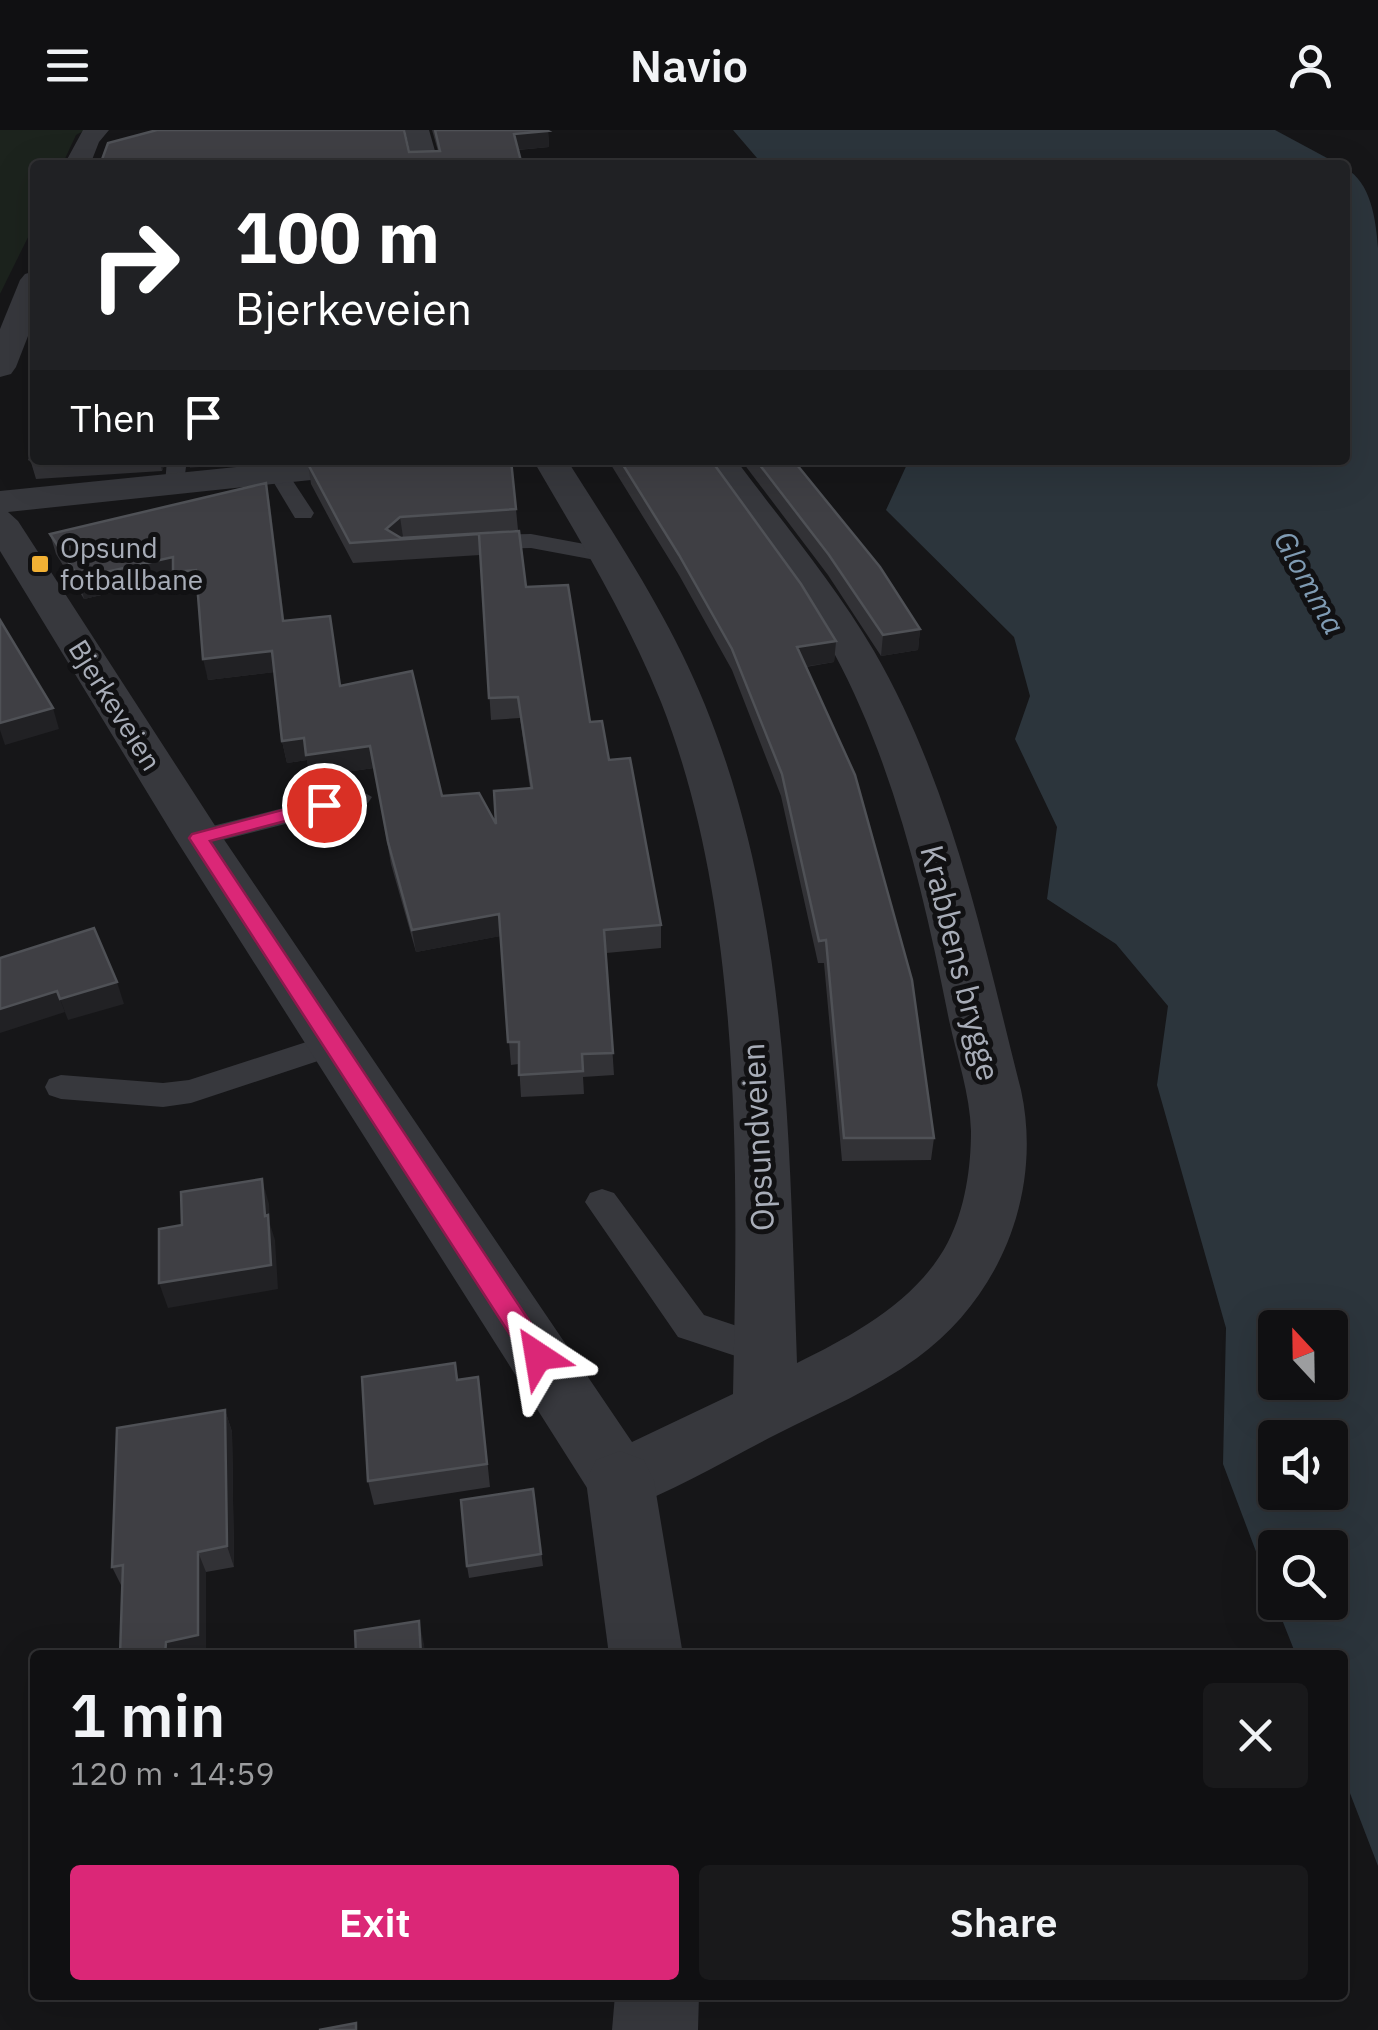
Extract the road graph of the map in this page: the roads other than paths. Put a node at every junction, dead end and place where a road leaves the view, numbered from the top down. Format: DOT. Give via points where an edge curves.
graph roads {
  1 [pos="97,130"];
  2 [pos="417,130"];
  3 [pos="79,160"];
  4 [pos="425,160"];
  5 [pos="30,292"];
  6 [pos="0,367"];
  7 [pos="357,465"];
  8 [pos="553,465"];
  9 [pos="722,465"];
  10 [pos="176,472"];
  11 [pos="278,473"];
  12 [pos="0,502"];
  13 [pos="303,513"];
  14 [pos="0,521"];
  15 [pos="463,542"];
  16 [pos="606,555"];
  17 [pos="358,797"];
  18 [pos="199,838"];
  19 [pos="334,1044"];
  20 [pos="61,1086"];
  21 [pos="602,1202"];
  22 [pos="763,1350"];
  23 [pos="764,1409"];
  24 [pos="620,1481"];
  25 [pos="645,1650"];
  26 [pos="657,2000"];
  27 [pos="655,2030"];
  1 -- 3 [label="street"];
  2 -- 4 [label="street"];
  5 -- 6 [label="street"];
  7 -- 11 [label="street"];
  8 -- 16 [label="street, Opsundveien"];
  9 -- 23 [label="street, Krabbens brygge" via="868,678 950,900 999,1126 989,1216 962,1271 927,1317 865,1360"];
  10 -- 11 [label="street"];
  10 -- 12 [label="street"];
  11 -- 13 [label="lane"];
  14 -- 18 [label="street, Bjerkeveien"];
  15 -- 16 [label="lane" via="531,541"];
  16 -- 22 [label="street, Opsundveien" via="668,668 724,827 753,1032"];
  17 -- 18 [label="lane"];
  18 -- 19 [label="street, Bjerkeveien"];
  19 -- 20 [label="lane" via="192,1091 163,1095"];
  19 -- 24 [label="street, Bjerkeveien"];
  21 -- 22 [label="lane" via="691,1326"];
  22 -- 23 [label="street, Opsundveien"];
  23 -- 24 [label="street"];
  24 -- 25 [label="street"];
  26 -- 27 [label="street"];
}
